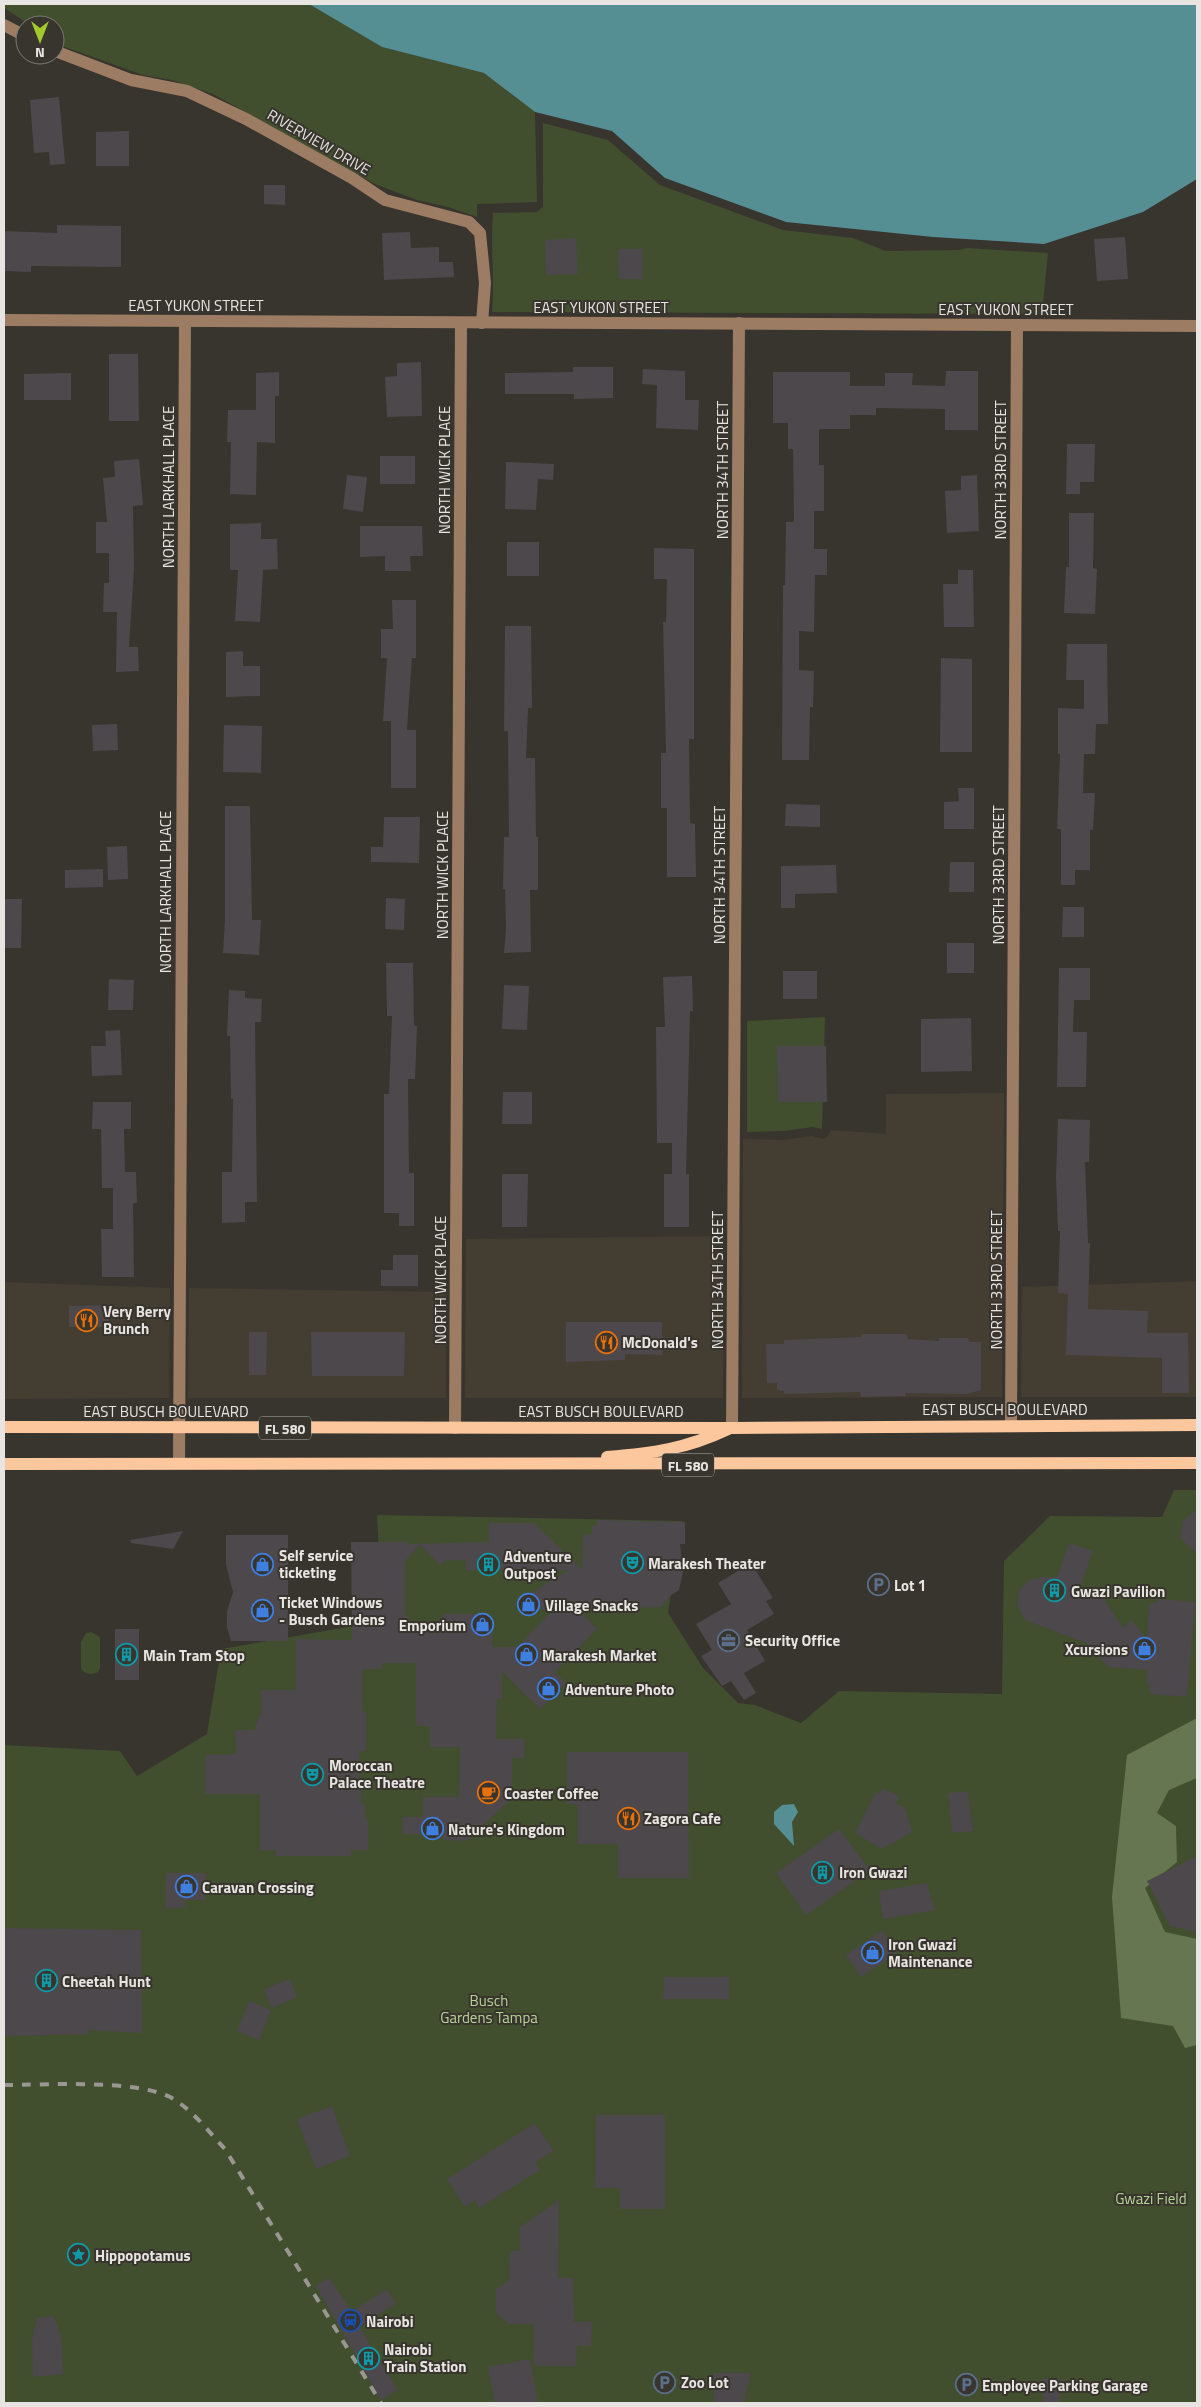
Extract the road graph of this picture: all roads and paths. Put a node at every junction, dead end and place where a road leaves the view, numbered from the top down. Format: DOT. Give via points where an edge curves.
graph roads {
  1 [pos="65,56"];
  2 [pos="4,320"];
  3 [pos="184,322"];
  4 [pos="461,323"];
  5 [pos="482,323"];
  6 [pos="739,323"];
  7 [pos="1017,325"];
  8 [pos="1197,326"];
  9 [pos="1011,1424"];
  10 [pos="1197,1425"];
  11 [pos="4,1426"];
  12 [pos="179,1428"];
  13 [pos="455,1428"];
  14 [pos="732,1428"];
  15 [pos="1197,1456"];
  16 [pos="178,1462"];
  17 [pos="1083,1463"];
  18 [pos="1197,1463"];
  19 [pos="4,1464"];
  20 [pos="540,1464"];
  1 -- 5 [label="street, RIVERVIEW DRIVE" via="131,80 187,91 246,119 385,200 469,222 480,233 485,283"];
  2 -- 3 [label="street, EAST YUKON STREET"];
  3 -- 4 [label="street, EAST YUKON STREET"];
  3 -- 12 [label="street, NORTH LARKHALL PLACE"];
  4 -- 5 [label="street, EAST YUKON STREET"];
  4 -- 13 [label="street, NORTH WICK PLACE"];
  5 -- 6 [label="street, EAST YUKON STREET"];
  6 -- 7 [label="street, EAST YUKON STREET"];
  6 -- 14 [label="street, NORTH 34TH STREET"];
  7 -- 8 [label="street, EAST YUKON STREET"];
  7 -- 9 [label="street, NORTH 33RD STREET"];
  9 -- 10 [label="main road, EAST BUSCH BOULEVARD / FL 580"];
  9 -- 14 [label="main road, EAST BUSCH BOULEVARD / FL 580"];
  11 -- 12 [label="main road, EAST BUSCH BOULEVARD / FL 580"];
  12 -- 13 [label="main road, EAST BUSCH BOULEVARD / FL 580"];
  12 -- 16 [label="street, NORTH LARKHALL PLACE"];
  13 -- 14 [label="main road, EAST BUSCH BOULEVARD / FL 580"];
  14 -- 20 [label="main road" via="701,1442 666,1451"];
  15 -- 17 [label="main road"];
  16 -- 19 [label="main road, FL 580"];
  16 -- 20 [label="main road, FL 580"];
  17 -- 18 [label="main road, FL 580"];
  17 -- 20 [label="main road, FL 580"];
}
